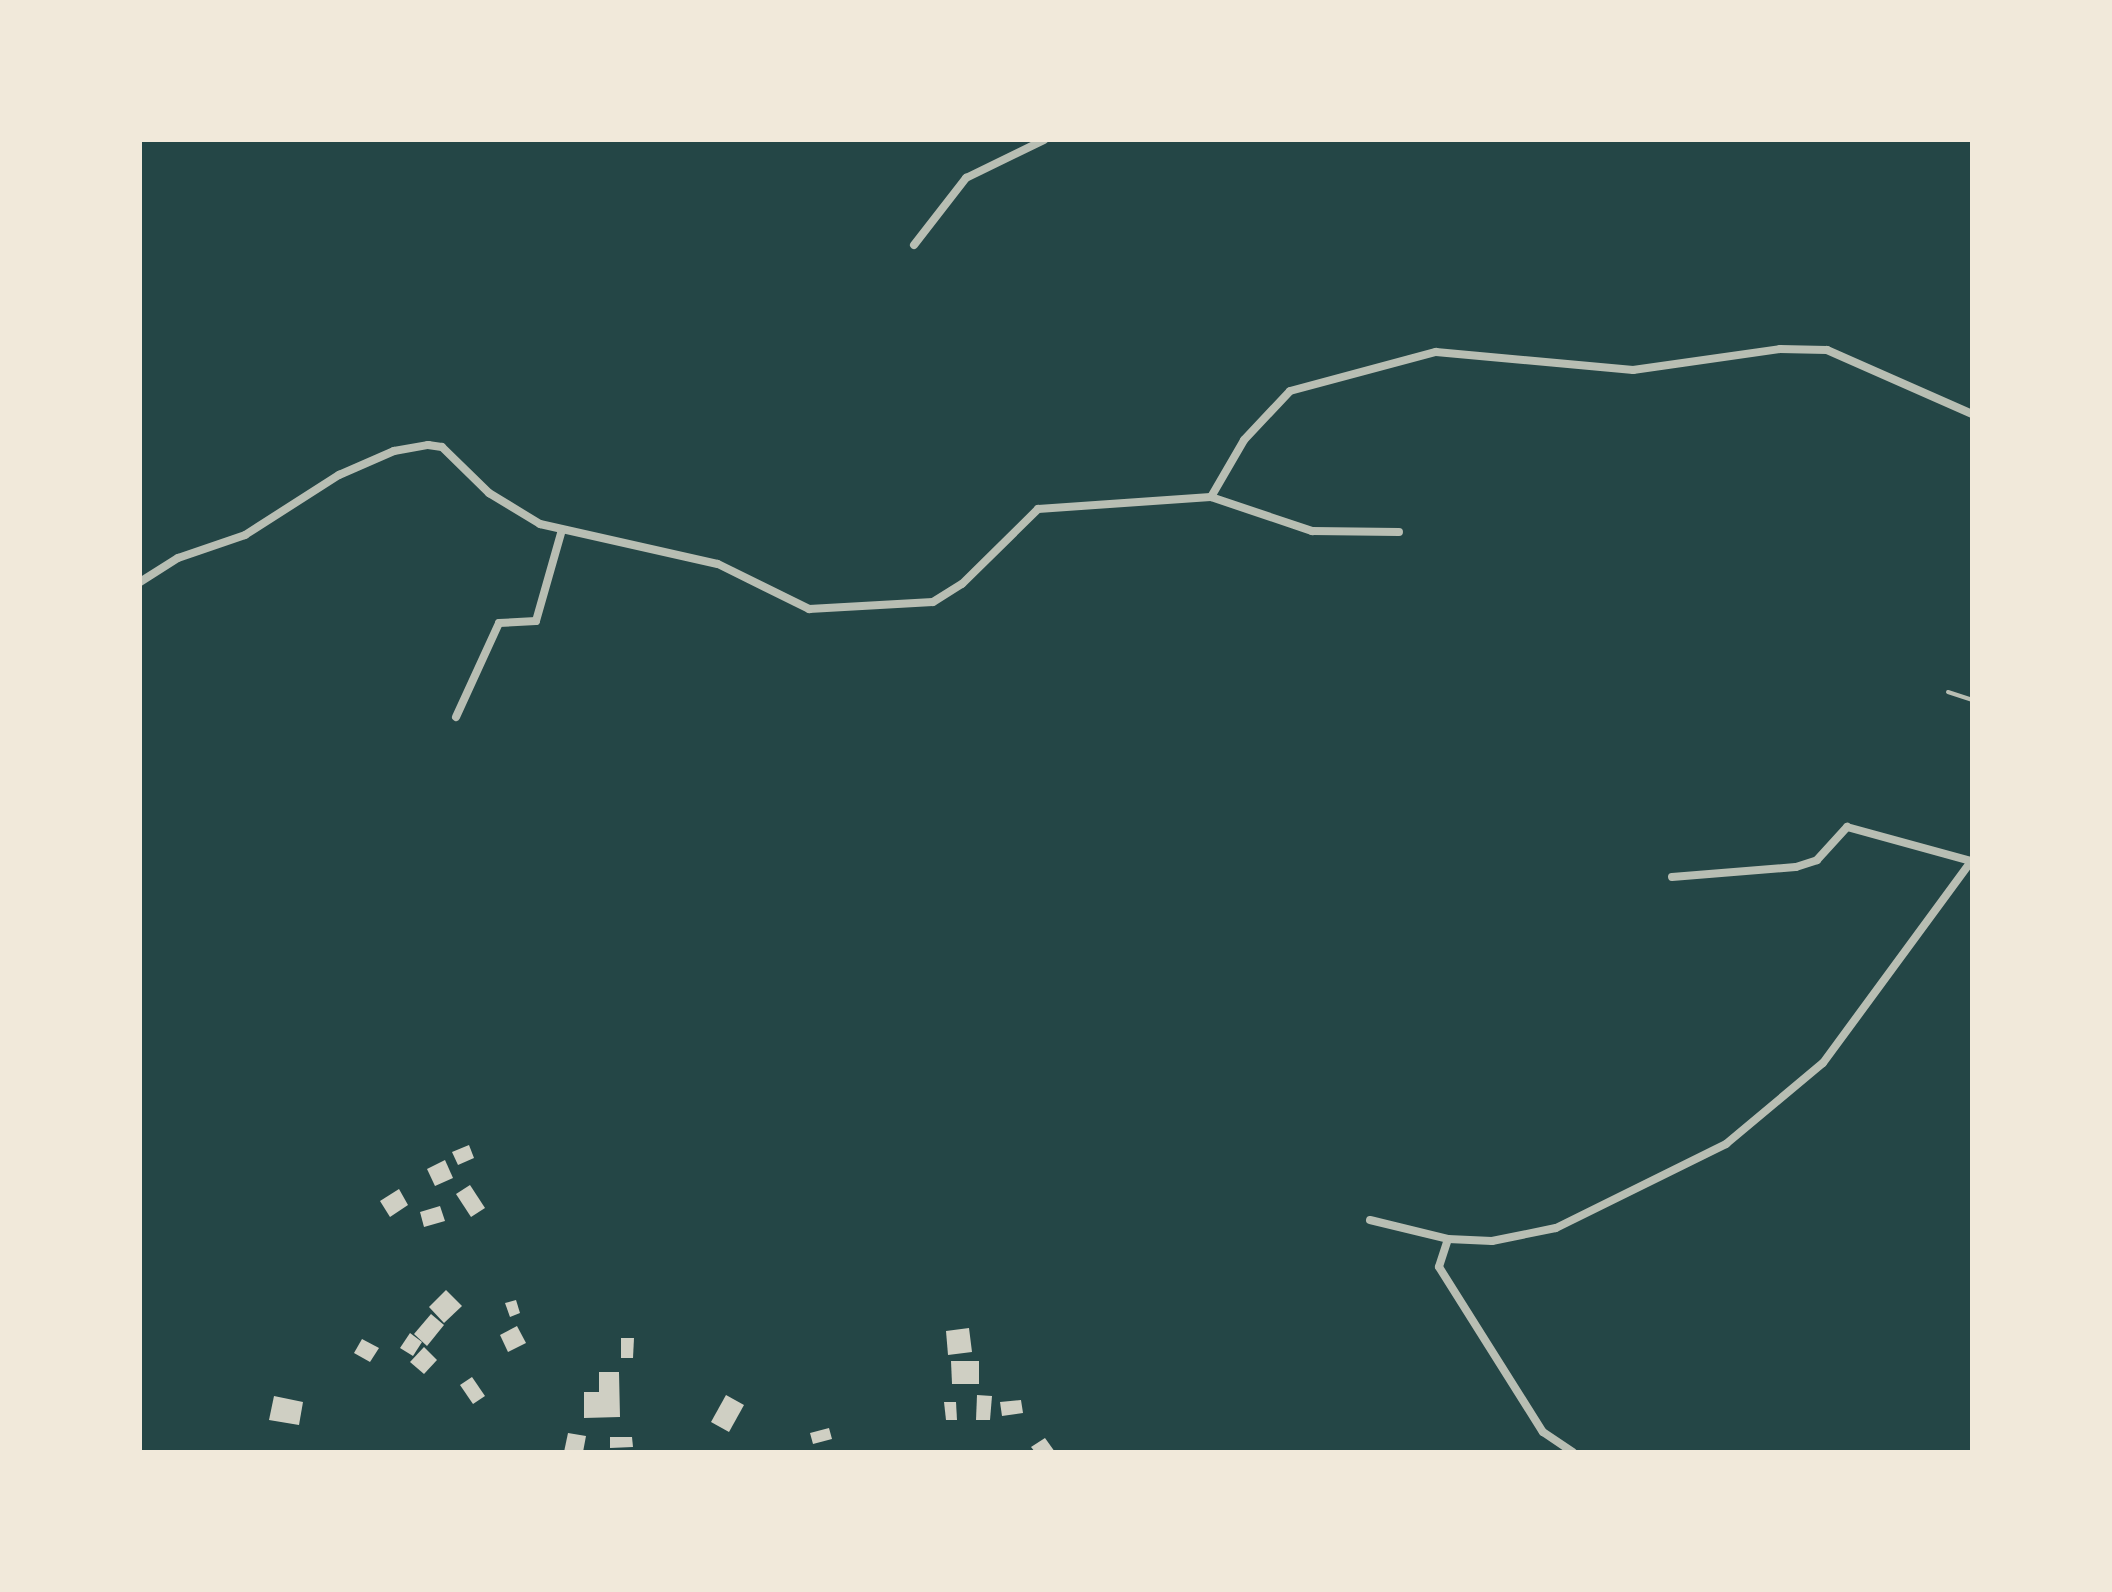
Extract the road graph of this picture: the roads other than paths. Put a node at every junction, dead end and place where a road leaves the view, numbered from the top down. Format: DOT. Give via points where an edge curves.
graph roads {
  1 [pos="1044,140"];
  2 [pos="914,245"];
  3 [pos="1972,414"];
  4 [pos="1211,497"];
  5 [pos="562,530"];
  6 [pos="1399,532"];
  7 [pos="140,582"];
  8 [pos="1948,692"];
  9 [pos="1972,700"];
  10 [pos="456,717"];
  11 [pos="1971,861"];
  12 [pos="1672,878"];
  13 [pos="1370,1220"];
  14 [pos="1448,1239"];
  15 [pos="1572,1452"];
  1 -- 2 [label="street" via="966,178"];
  3 -- 4 [label="street" via="1827,350 1633,370 1436,352 1290,391 1244,440"];
  4 -- 5 [label="street" via="1038,508 962,584 933,602 831,609 799,605 718,564"];
  4 -- 6 [label="street" via="1312,531"];
  5 -- 7 [label="street" via="490,494 442,448 428,445 394,451 340,476 244,535 178,558"];
  5 -- 10 [label="street" via="536,621 499,623"];
  8 -- 9 [label="lane"];
  11 -- 12 [label="street" via="1846,828 1818,860 1796,867"];
  11 -- 14 [label="street" via="1822,1063 1726,1144 1556,1228 1492,1241"];
  13 -- 14 [label="street"];
  14 -- 15 [label="street" via="1439,1267 1543,1432"];
}
